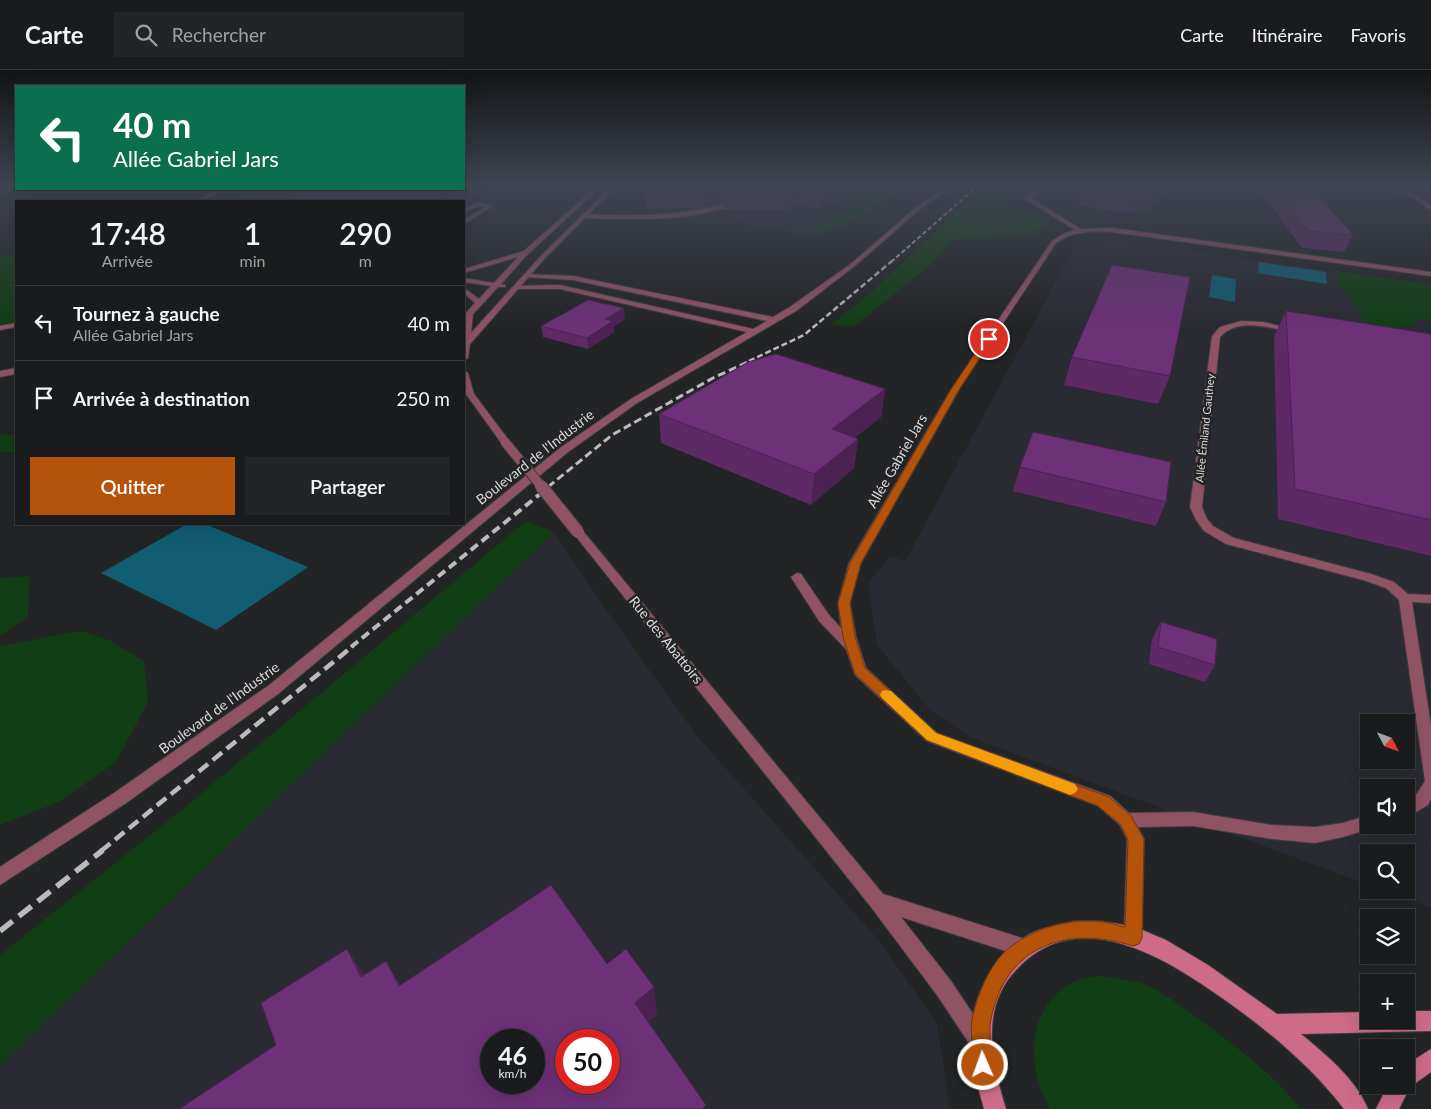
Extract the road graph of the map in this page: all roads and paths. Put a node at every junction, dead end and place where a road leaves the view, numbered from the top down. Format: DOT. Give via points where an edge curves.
graph roads {
  1 [pos="549,231"];
  2 [pos="569,231"];
  3 [pos="891,231"];
  4 [pos="1075,231"];
  5 [pos="1123,231"];
  6 [pos="526,252"];
  7 [pos="465,272"];
  8 [pos="465,272"];
  9 [pos="489,274"];
  10 [pos="498,274"];
  11 [pos="507,274"];
  12 [pos="1431,274"];
  13 [pos="526,275"];
  14 [pos="465,280"];
  15 [pos="497,285"];
  16 [pos="516,287"];
  17 [pos="465,291"];
  18 [pos="480,303"];
  19 [pos="774,320"];
  20 [pos="15,325"];
  21 [pos="0,328"];
  22 [pos="755,332"];
  23 [pos="1307,332"];
  24 [pos="466,343"];
  25 [pos="465,350"];
  26 [pos="15,370"];
  27 [pos="0,374"];
  28 [pos="465,376"];
  29 [pos="797,577"];
  30 [pos="1405,598"];
  31 [pos="1431,599"];
  32 [pos="853,648"];
  33 [pos="1431,778"];
  34 [pos="1431,785"];
  35 [pos="1415,804"];
  36 [pos="1126,820"];
  37 [pos="1360,825"];
  38 [pos="0,877"];
  39 [pos="877,901"];
  40 [pos="1133,938"];
  41 [pos="1024,948"];
  42 [pos="1431,1021"];
  43 [pos="1276,1024"];
  44 [pos="982,1044"];
  45 [pos="1431,1059"];
  46 [pos="1415,1071"];
  47 [pos="1395,1094"];
  48 [pos="995,1109"];
  49 [pos="1357,1109"];
  50 [pos="1387,1109"];
  1 -- 6 [label="street"];
  2 -- 13 [label="street"];
  3 -- 19 [label="street, Boulevard de l'Industrie" via="854,264"];
  4 -- 32 [label="street, Allée Gabriel Jars" via="1054,242 956,388 856,563 844,603"];
  5 -- 12 [label="street, Allée Gabriel Jars"];
  6 -- 7 [label="street"];
  6 -- 11 [label="street"];
  8 -- 9 [label="street"];
  10 -- 11 [label="street"];
  11 -- 13 [label="street"];
  11 -- 15 [label="street"];
  13 -- 16 [label="street"];
  13 -- 19 [label="street" via="573,278"];
  14 -- 15 [label="street"];
  15 -- 16 [label="street"];
  15 -- 18 [label="street"];
  16 -- 22 [label="street" via="560,287"];
  16 -- 24 [label="street"];
  17 -- 18 [label="street"];
  18 -- 24 [label="street" via="469,314"];
  19 -- 22 [label="street, Boulevard de l'Industrie"];
  20 -- 21 [label="street"];
  22 -- 38 [label="street, Boulevard de l'Industrie" via="634,402 564,450 273,690 120,798"];
  23 -- 30 [label="street, Allée Émiland Gauthey" via="1235,323 1220,329 1216,336 1196,507 1201,522 1230,541 1367,577 1390,585"];
  24 -- 25 [label="street"];
  26 -- 27 [label="street"];
  28 -- 39 [label="street, Rue des Abattoirs, bridge" via="470,394 505,442"];
  29 -- 32 [label="street" via="824,618"];
  30 -- 31 [label="street"];
  30 -- 33 [label="street"];
  32 -- 36 [label="street, Allée Gabriel Jars" via="860,670 932,736 1104,801"];
  34 -- 35 [label="street" via="1422,800"];
  36 -- 37 [label="street" via="1193,819 1272,832 1315,834"];
  36 -- 40 [label="street, Allée Gabriel Jars" via="1136,839"];
  39 -- 41 [label="street"];
  39 -- 44 [label="street, Rue des Abattoirs" via="944,988"];
  40 -- 41 [label="main road" via="1116,932 1077,929 1042,937"];
  40 -- 43 [label="main road" via="1158,946 1196,968"];
  41 -- 44 [label="main road" via="1014,955 993,983 981,1020"];
  42 -- 43 [label="main road"];
  43 -- 49 [label="main road" via="1315,1058"];
  44 -- 48 [label="main road" via="983,1065"];
  45 -- 46 [label="main road"];
  47 -- 50 [label="main road"];
}
